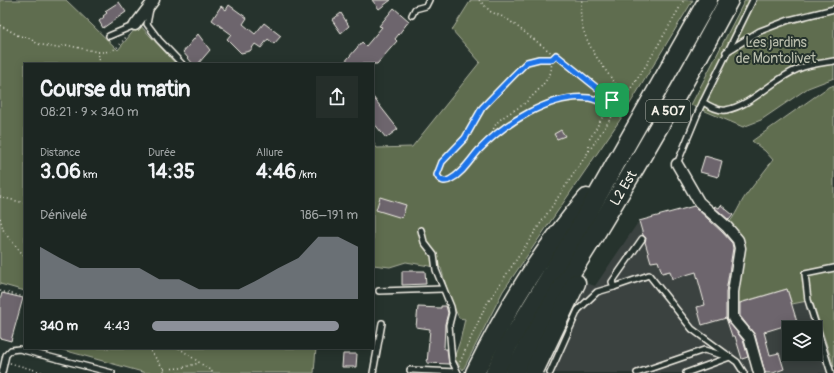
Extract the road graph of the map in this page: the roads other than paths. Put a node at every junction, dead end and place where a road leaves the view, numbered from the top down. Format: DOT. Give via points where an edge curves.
graph roads {
  1 [pos="429,0"];
  2 [pos="708,0"];
  3 [pos="729,0"];
  4 [pos="753,0"];
  5 [pos="153,2"];
  6 [pos="834,10"];
  7 [pos="412,15"];
  8 [pos="135,25"];
  9 [pos="109,36"];
  10 [pos="726,52"];
  11 [pos="834,61"];
  12 [pos="181,63"];
  13 [pos="703,102"];
  14 [pos="616,164"];
  15 [pos="677,164"];
  16 [pos="604,220"];
  17 [pos="421,230"];
  18 [pos="642,240"];
  19 [pos="834,268"];
  20 [pos="614,287"];
  21 [pos="443,289"];
  22 [pos="379,291"];
  23 [pos="382,323"];
  24 [pos="730,357"];
  25 [pos="410,370"];
  26 [pos="457,371"];
  27 [pos="2,373"];
  28 [pos="112,373"];
  29 [pos="374,373"];
  30 [pos="475,373"];
  31 [pos="495,373"];
  32 [pos="514,373"];
  33 [pos="533,373"];
  34 [pos="550,373"];
  35 [pos="637,373"];
  36 [pos="686,373"];
  37 [pos="744,373"];
  38 [pos="759,373"];
  39 [pos="831,373"];
  1 -- 7 [label="lane" via="426,6 415,9"];
  2 -- 14 [label="highway, L2 Est / A 507"];
  3 -- 16 [label="highway, L2 Est / A 507" via="685,83"];
  4 -- 10 [label="lane"];
  5 -- 8 [label="street"];
  5 -- 12 [label="lane" via="147,24 158,40"];
  6 -- 10 [label="lane" via="789,20 760,31"];
  8 -- 9 [label="lane"];
  10 -- 13 [label="lane"];
  11 -- 13 [label="lane" via="797,69 750,99 725,110 718,110"];
  13 -- 15 [label="lane"];
  14 -- 30 [label="highway" via="561,228 528,274"];
  14 -- 31 [label="highway, L2 Est / A 507"];
  15 -- 38 [label="street" via="699,202 738,240 740,248 733,318 749,338"];
  16 -- 32 [label="highway, L2 Est / A 507"];
  16 -- 33 [label="highway"];
  17 -- 21 [label="lane" via="424,242 434,255"];
  18 -- 20 [label="lane" via="612,282"];
  19 -- 39 [label="lane" via="805,274 808,300"];
  20 -- 24 [label="lane" via="649,275 692,329"];
  20 -- 34 [label="lane" via="597,292 578,310"];
  21 -- 22 [label="lane"];
  21 -- 26 [label="lane" via="451,307 449,325 452,361"];
  23 -- 29 [label="lane"];
  24 -- 35 [label="lane" via="704,350"];
  24 -- 36 [label="lane"];
  24 -- 37 [label="lane"];
  25 -- 26 [label="lane"];
  27 -- 28 [label="lane" via="6,355 11,350 19,349"];
}
